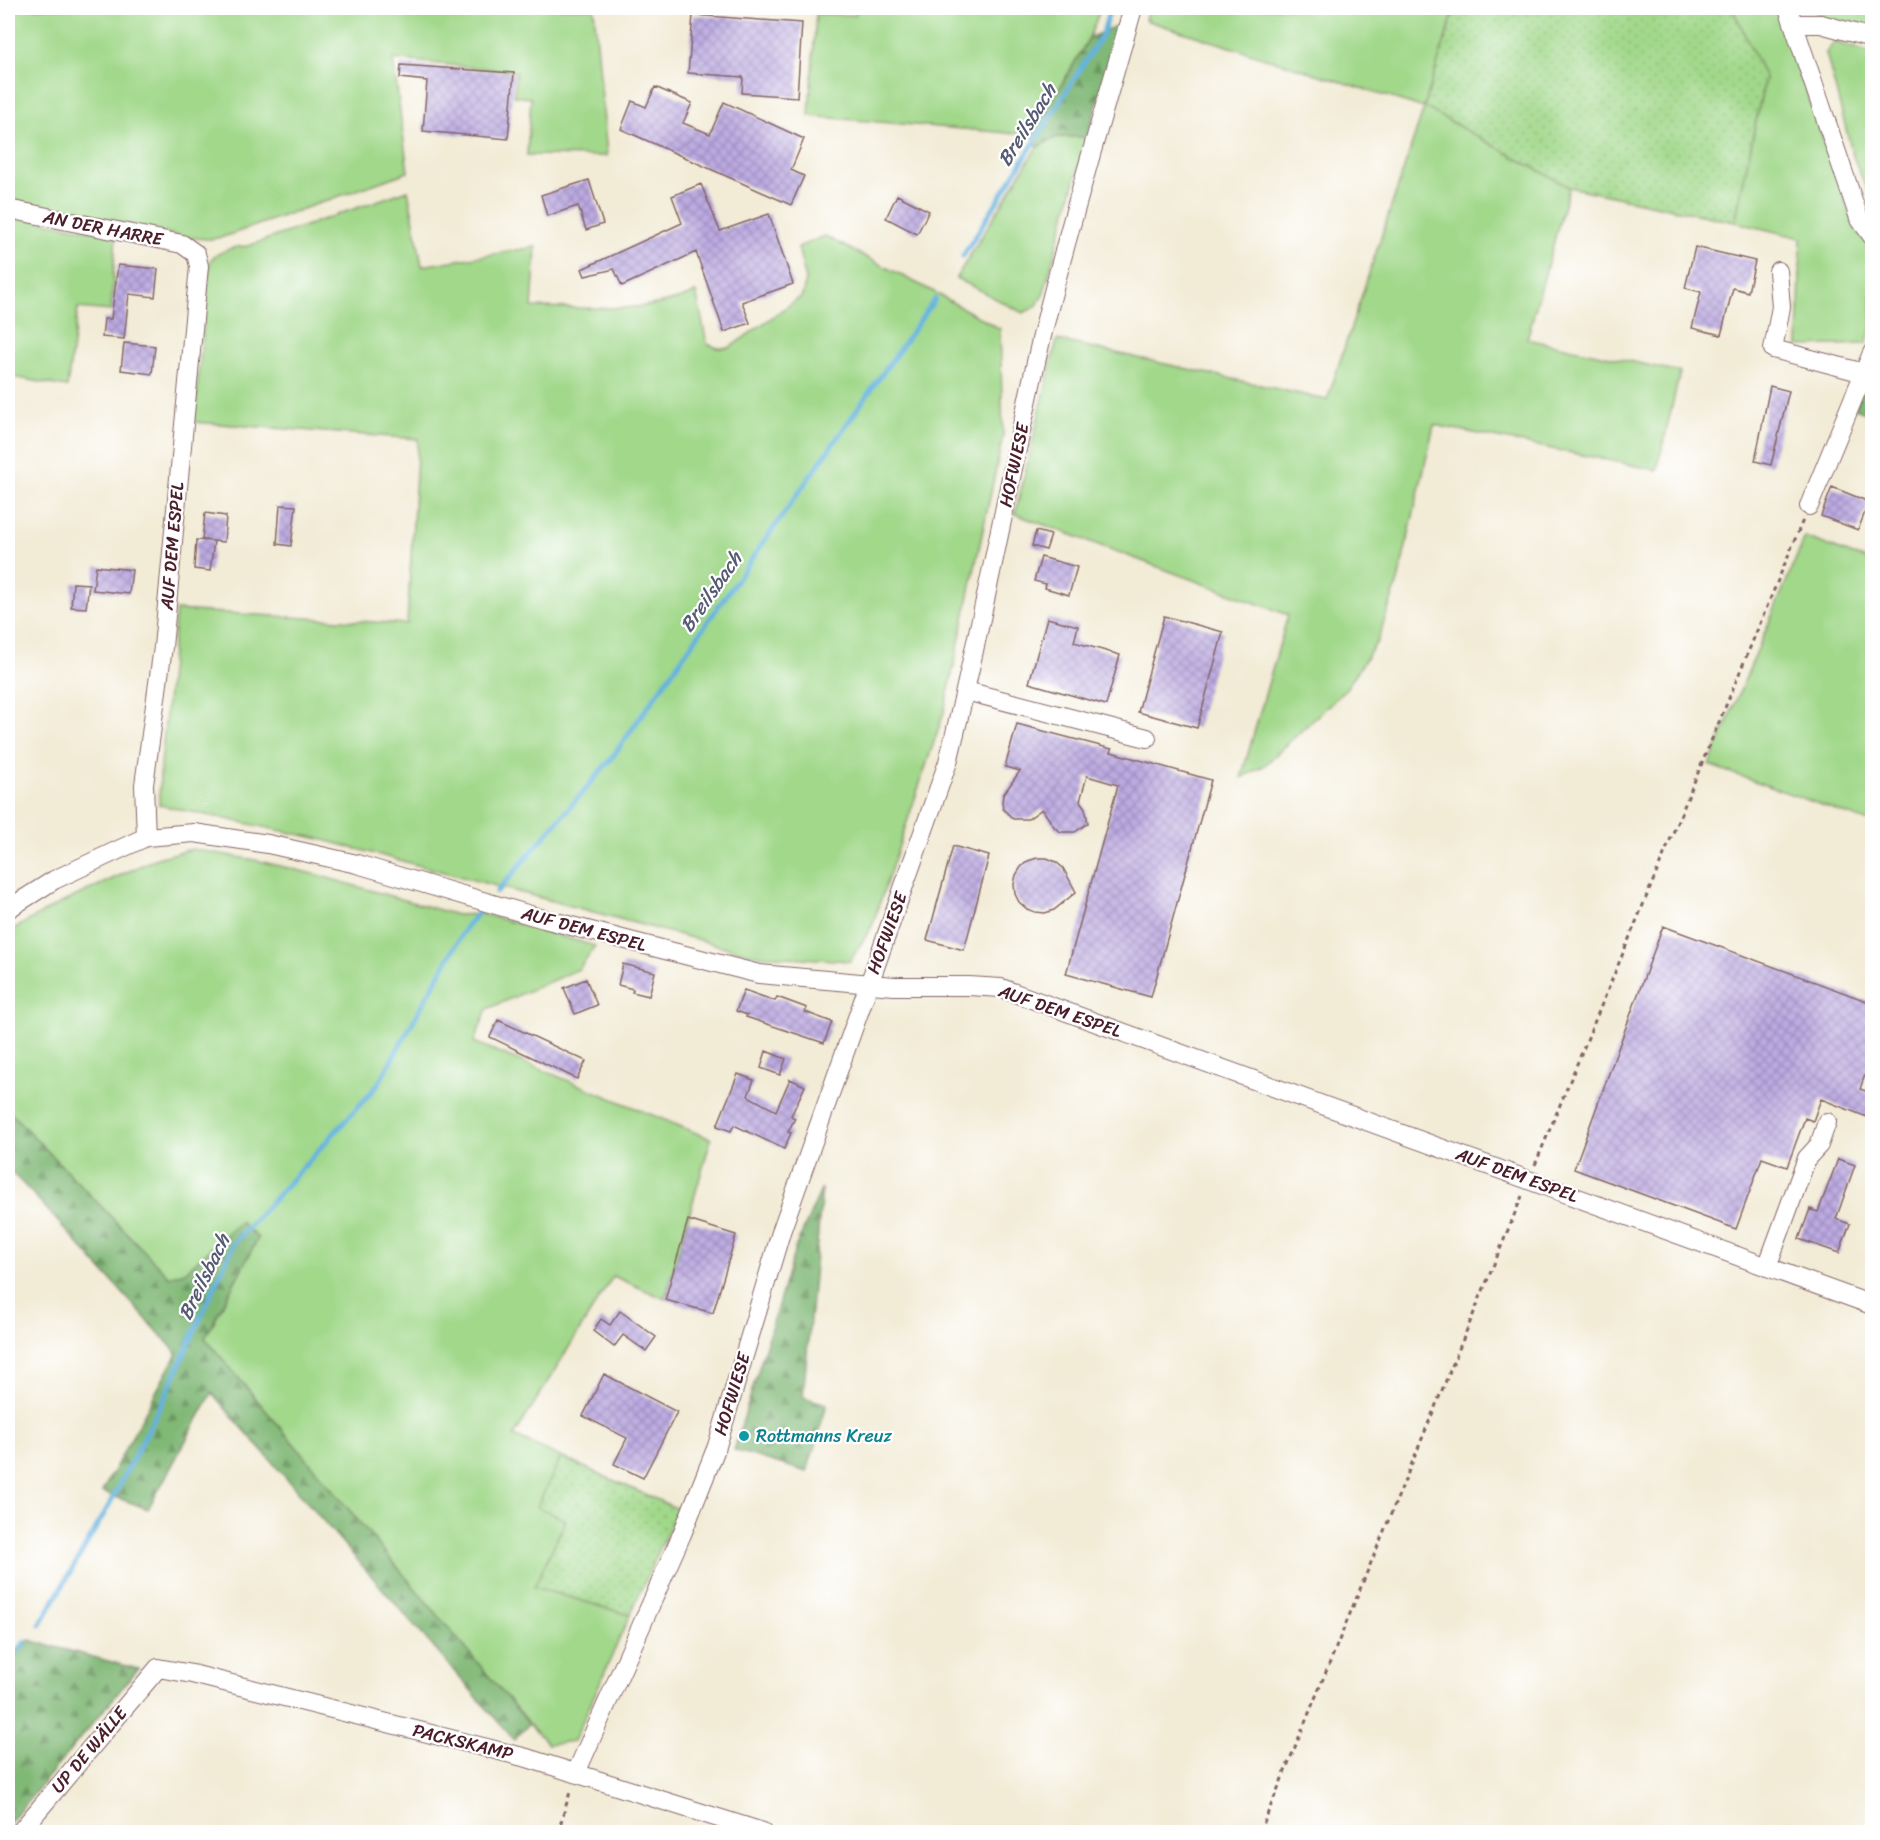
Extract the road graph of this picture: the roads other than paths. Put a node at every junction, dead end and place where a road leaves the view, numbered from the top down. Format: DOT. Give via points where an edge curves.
graph roads {
  1 [pos="1133,8"];
  2 [pos="1791,16"];
  3 [pos="1872,38"];
  4 [pos="8,209"];
  5 [pos="1872,236"];
  6 [pos="196,254"];
  7 [pos="1778,271"];
  8 [pos="1872,353"];
  9 [pos="1864,373"];
  10 [pos="1809,506"];
  11 [pos="966,691"];
  12 [pos="1148,738"];
  13 [pos="146,837"];
  14 [pos="8,909"];
  15 [pos="868,984"];
  16 [pos="1827,1122"];
  17 [pos="1767,1267"];
  18 [pos="1872,1305"];
  19 [pos="158,1668"];
  20 [pos="576,1773"];
  21 [pos="20,1833"];
  22 [pos="763,1833"];
  1 -- 11 [label="street, HOFWIESE" via="1042,338"];
  2 -- 3 [label="street"];
  2 -- 5 [label="street" via="1859,218"];
  4 -- 6 [label="street, AN DER HARRE" via="182,244"];
  6 -- 13 [label="street, AUF DEM ESPEL" via="199,266 164,635 144,785"];
  7 -- 9 [label="street" via="1781,307 1773,349"];
  8 -- 9 [label="street"];
  9 -- 10 [label="street"];
  11 -- 12 [label="street"];
  11 -- 15 [label="street, HOFWIESE" via="948,762"];
  13 -- 14 [label="street, AUF DEM ESPEL" via="54,880"];
  13 -- 15 [label="street, AUF DEM ESPEL" via="194,833 268,844 357,864 544,919 759,974"];
  15 -- 17 [label="street, AUF DEM ESPEL" via="1001,988"];
  15 -- 20 [label="street, HOFWIESE" via="782,1229 717,1446"];
  16 -- 17 [label="street" via="1820,1145 1807,1158"];
  17 -- 18 [label="street, AUF DEM ESPEL"];
  19 -- 20 [label="street, PACKSKAMP"];
  19 -- 21 [label="street, UP DE WÄLLE"];
  20 -- 22 [label="street, PACKSKAMP"];
}
